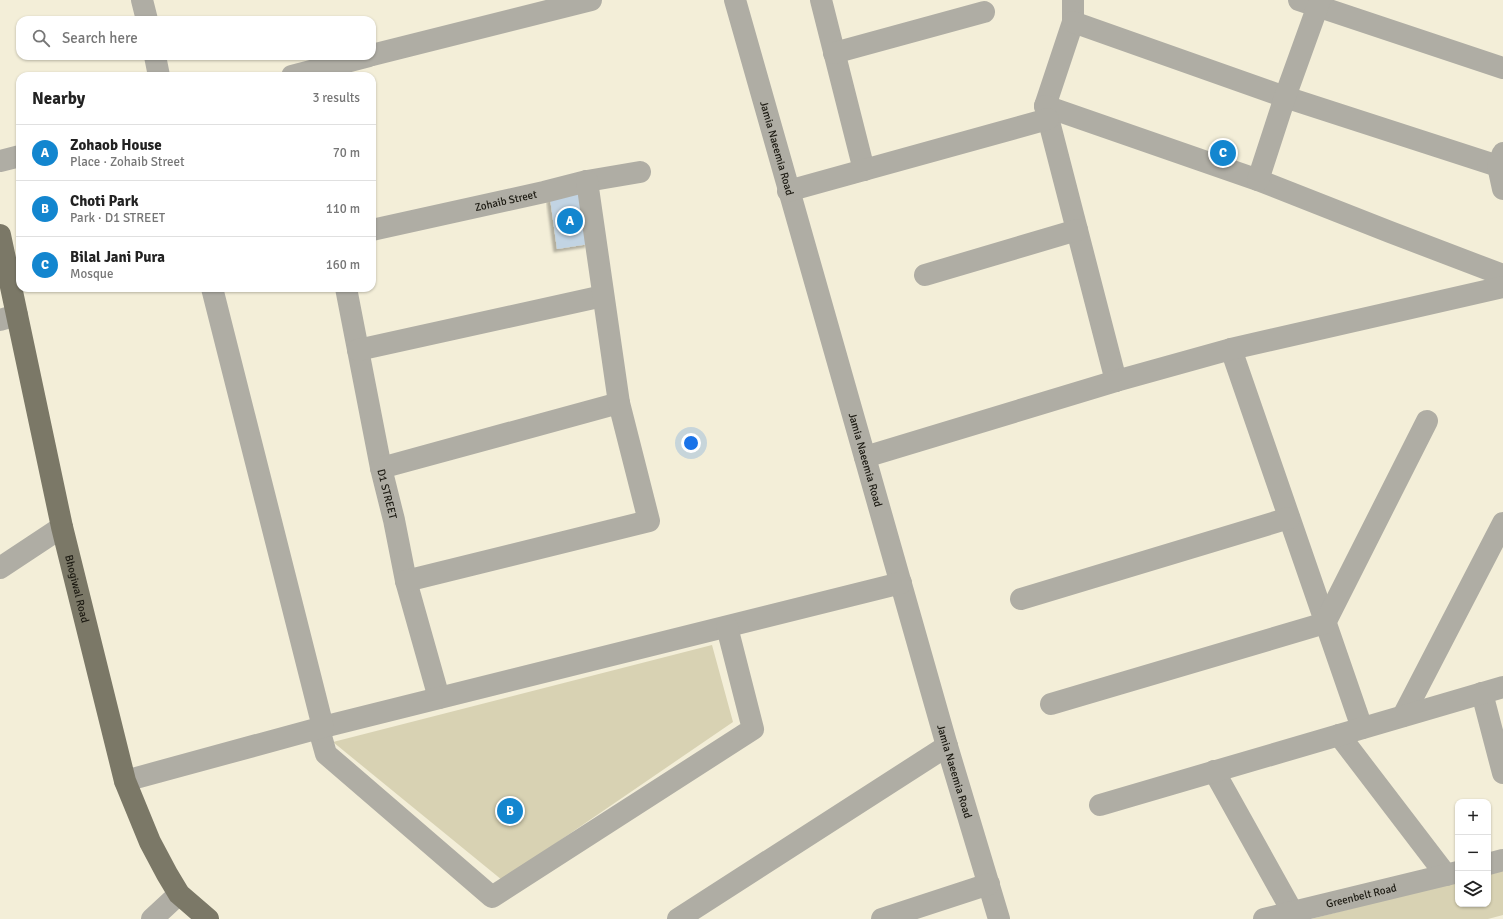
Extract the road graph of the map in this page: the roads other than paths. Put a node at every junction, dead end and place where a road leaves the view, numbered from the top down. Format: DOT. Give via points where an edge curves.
graph roads {
  1 [pos="142,0"];
  2 [pos="588,0"];
  3 [pos="735,0"];
  4 [pos="821,0"];
  5 [pos="1073,0"];
  6 [pos="1312,2"];
  7 [pos="984,12"];
  8 [pos="145,16"];
  9 [pos="1074,22"];
  10 [pos="834,53"];
  11 [pos="376,54"];
  12 [pos="156,60"];
  13 [pos="354,60"];
  14 [pos="1503,68"];
  15 [pos="158,72"];
  16 [pos="311,72"];
  17 [pos="1285,97"];
  18 [pos="1046,113"];
  19 [pos="16,157"];
  20 [pos="1500,159"];
  21 [pos="0,161"];
  22 [pos="864,170"];
  23 [pos="640,172"];
  24 [pos="1258,180"];
  25 [pos="587,181"];
  26 [pos="1503,189"];
  27 [pos="788,192"];
  28 [pos="376,229"];
  29 [pos="1077,230"];
  30 [pos="0,235"];
  31 [pos="925,275"];
  32 [pos="1503,276"];
  33 [pos="1503,287"];
  34 [pos="213,292"];
  35 [pos="347,292"];
  36 [pos="603,296"];
  37 [pos="8,318"];
  38 [pos="1230,349"];
  39 [pos="358,350"];
  40 [pos="1116,381"];
  41 [pos="619,403"];
  42 [pos="1427,421"];
  43 [pos="865,457"];
  44 [pos="381,468"];
  45 [pos="1289,518"];
  46 [pos="1503,523"];
  47 [pos="62,527"];
  48 [pos="0,568"];
  49 [pos="406,581"];
  50 [pos="901,583"];
  51 [pos="1021,599"];
  52 [pos="1325,623"];
  53 [pos="727,627"];
  54 [pos="1503,687"];
  55 [pos="1482,693"];
  56 [pos="439,698"];
  57 [pos="1050,704"];
  58 [pos="1402,716"];
  59 [pos="321,728"];
  60 [pos="1362,728"];
  61 [pos="1339,735"];
  62 [pos="947,746"];
  63 [pos="1214,771"];
  64 [pos="1503,773"];
  65 [pos="125,781"];
  66 [pos="1100,804"];
  67 [pos="1503,860"];
  68 [pos="1491,863"];
  69 [pos="1452,873"];
  70 [pos="989,884"];
  71 [pos="180,894"];
  72 [pos="1292,911"];
  73 [pos="152,919"];
  74 [pos="208,919"];
  75 [pos="678,919"];
  76 [pos="882,919"];
  77 [pos="999,919"];
  78 [pos="1264,919"];
  1 -- 8 [label="street"];
  2 -- 11 [label="street"];
  3 -- 27 [label="street, Jamia Naeemia Road"];
  4 -- 10 [label="street"];
  5 -- 9 [label="street"];
  6 -- 14 [label="street"];
  6 -- 17 [label="street"];
  7 -- 10 [label="street"];
  9 -- 17 [label="street"];
  9 -- 18 [label="street"];
  10 -- 22 [label="street"];
  12 -- 15 [label="street"];
  13 -- 16 [label="street"];
  17 -- 20 [label="street"];
  17 -- 24 [label="street"];
  18 -- 22 [label="street"];
  18 -- 24 [label="street"];
  18 -- 29 [label="street"];
  19 -- 21 [label="street"];
  20 -- 26 [label="street"];
  22 -- 27 [label="street"];
  23 -- 25 [label="street, Zohaib Street"];
  24 -- 32 [label="street"];
  25 -- 28 [label="street, Zohaib Street"];
  25 -- 36 [label="street"];
  27 -- 43 [label="street, Jamia Naeemia Road"];
  29 -- 31 [label="street"];
  29 -- 40 [label="street"];
  30 -- 37 [label="main road, Bhogiwal Road"];
  33 -- 38 [label="street"];
  34 -- 59 [label="street"];
  35 -- 39 [label="street, D1 STREET"];
  36 -- 39 [label="street"];
  36 -- 41 [label="street"];
  37 -- 47 [label="main road, Bhogiwal Road"];
  38 -- 40 [label="street"];
  38 -- 45 [label="street"];
  39 -- 44 [label="street, D1 STREET"];
  40 -- 43 [label="street"];
  41 -- 44 [label="street"];
  41 -- 49 [label="street" via="649,521"];
  42 -- 52 [label="street"];
  43 -- 50 [label="street, Jamia Naeemia Road"];
  44 -- 49 [label="street, D1 STREET"];
  45 -- 51 [label="street"];
  45 -- 52 [label="street"];
  46 -- 58 [label="street"];
  47 -- 48 [label="street"];
  47 -- 65 [label="main road, Bhogiwal Road"];
  49 -- 56 [label="street, D1 STREET"];
  50 -- 53 [label="street"];
  50 -- 62 [label="street, Jamia Naeemia Road"];
  52 -- 57 [label="street"];
  52 -- 60 [label="street"];
  53 -- 56 [label="street"];
  53 -- 59 [label="street" via="753,729 492,897 326,754"];
  54 -- 55 [label="street"];
  55 -- 58 [label="street"];
  55 -- 64 [label="street"];
  56 -- 59 [label="street"];
  58 -- 60 [label="street"];
  59 -- 65 [label="street"];
  60 -- 61 [label="street"];
  61 -- 63 [label="street"];
  61 -- 69 [label="street"];
  62 -- 70 [label="street, Jamia Naeemia Road"];
  62 -- 75 [label="street"];
  63 -- 66 [label="street"];
  63 -- 72 [label="street"];
  65 -- 71 [label="main road, Bhogiwal Road" via="150,842"];
  67 -- 68 [label="street"];
  69 -- 72 [label="street, Greenbelt Road"];
  70 -- 76 [label="street"];
  70 -- 77 [label="street, Jamia Naeemia Road"];
  71 -- 73 [label="street"];
  71 -- 74 [label="main road, Bhogiwal Road"];
  72 -- 78 [label="street, Greenbelt Road"];
}
